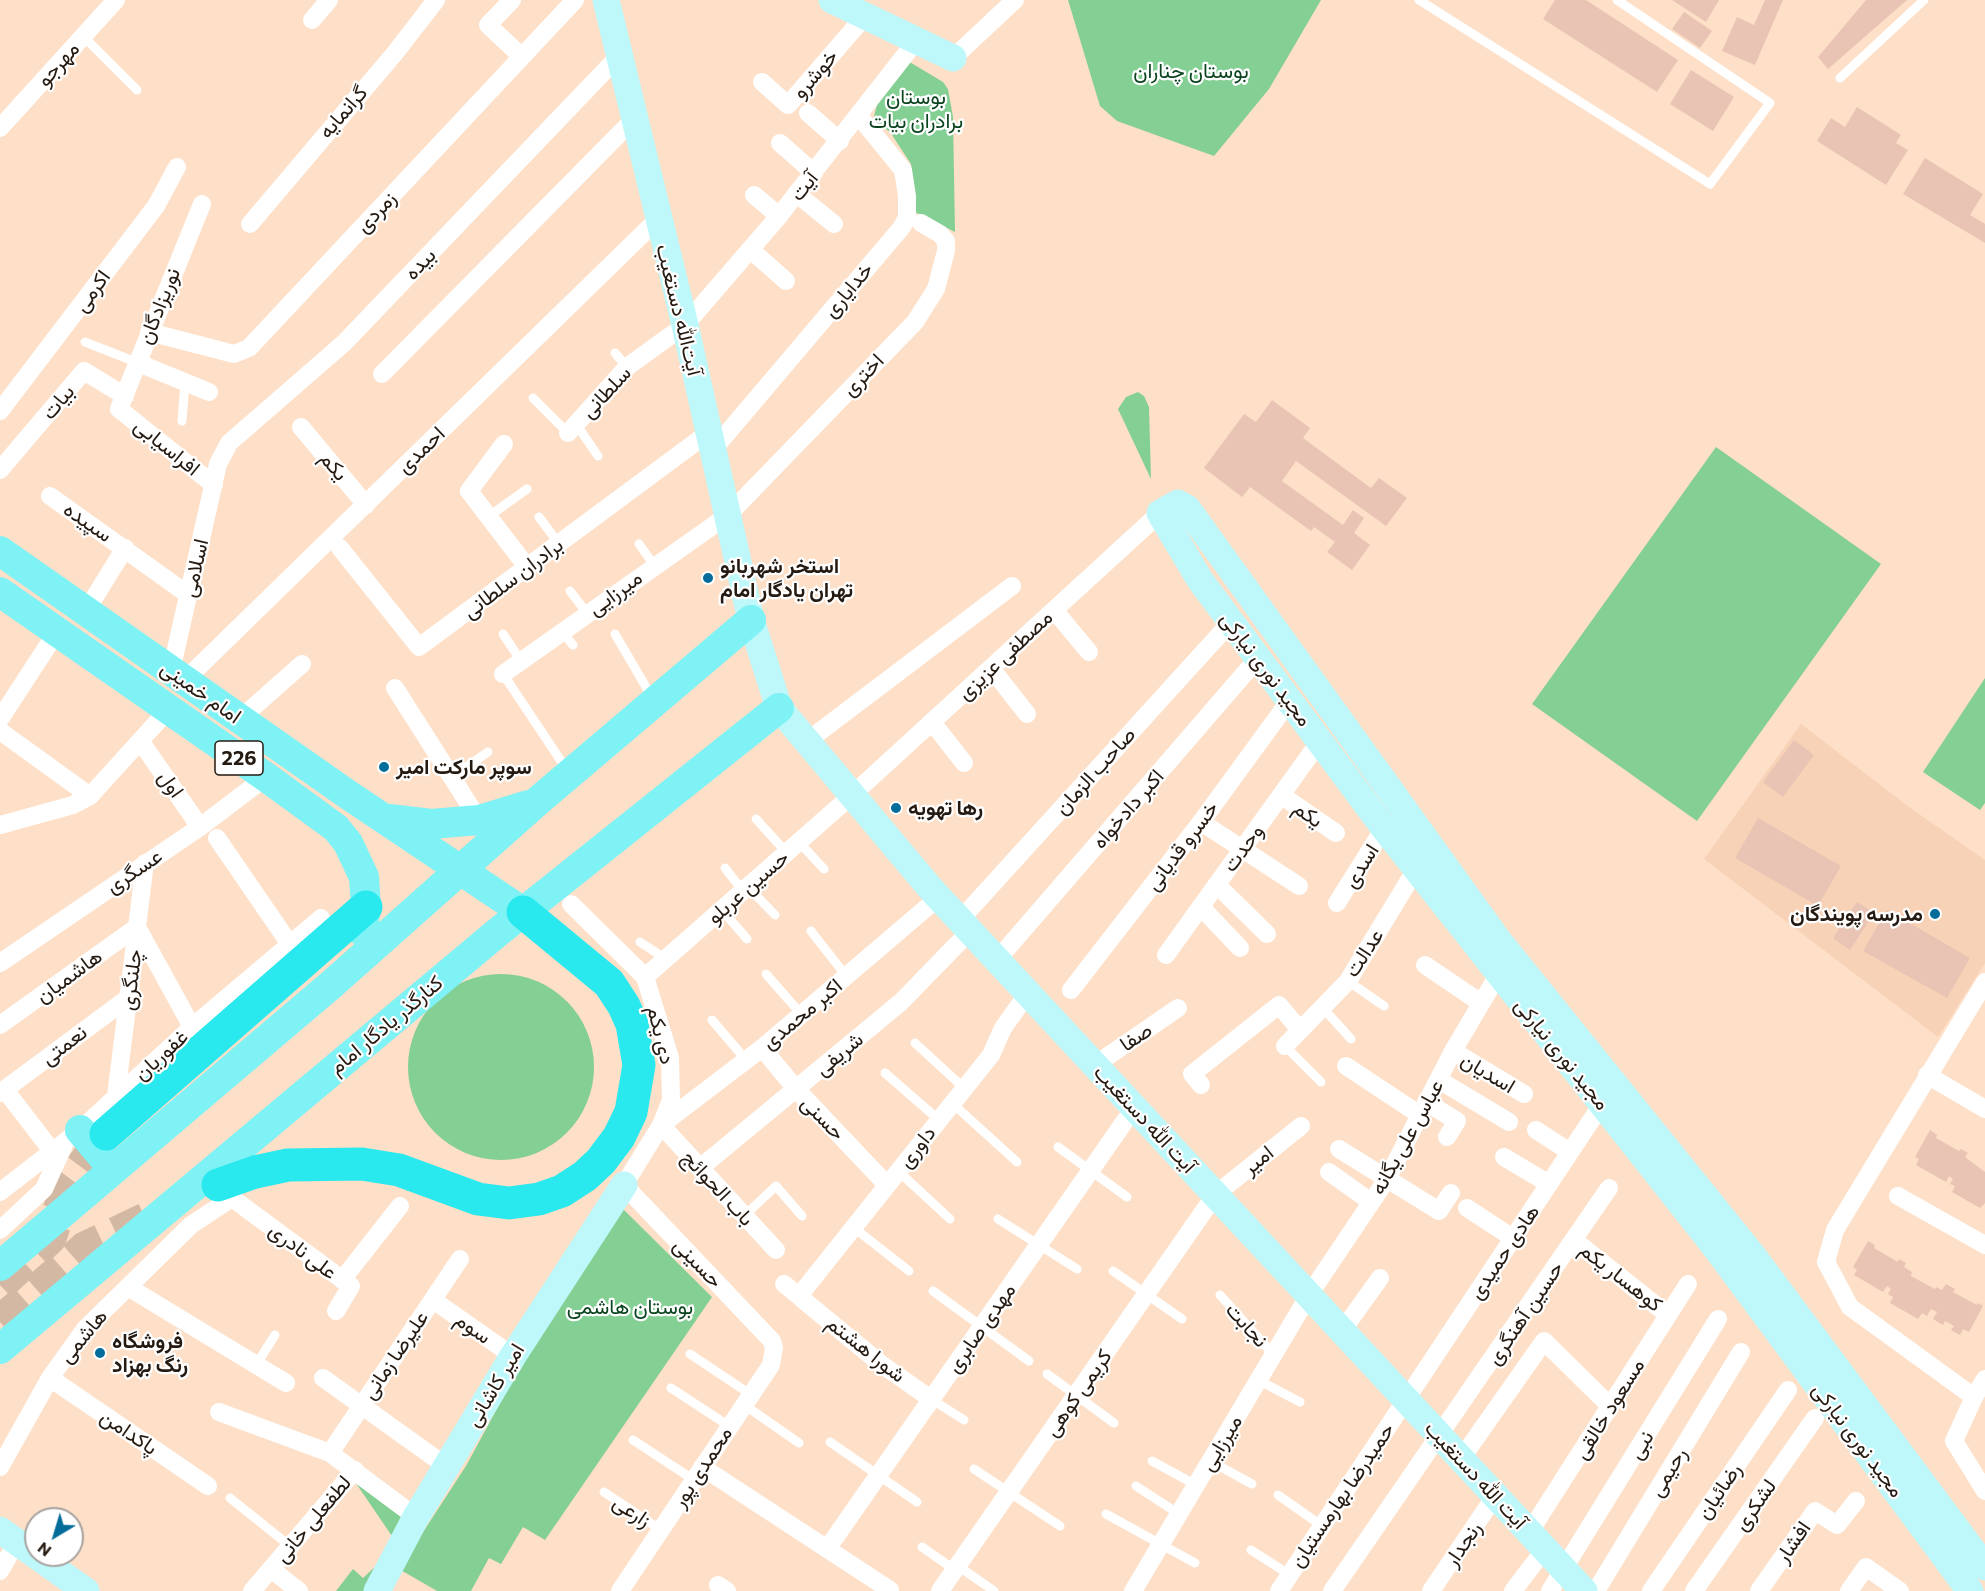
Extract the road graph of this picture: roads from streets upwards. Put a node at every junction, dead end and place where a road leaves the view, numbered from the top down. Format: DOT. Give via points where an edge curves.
graph roads {
  1 [pos="116,0"];
  2 [pos="328,0"];
  3 [pos="436,0"];
  4 [pos="512,0"];
  5 [pos="575,0"];
  6 [pos="606,0"];
  7 [pos="831,0"];
  8 [pos="1015,0"];
  9 [pos="865,16"];
  10 [pos="312,20"];
  11 [pos="916,41"];
  12 [pos="521,56"];
  13 [pos="618,57"];
  14 [pos="952,58"];
  15 [pos="762,82"];
  16 [pos="808,113"];
  17 [pos="859,116"];
  18 [pos="634,119"];
  19 [pos="0,128"];
  20 [pos="840,141"];
  21 [pos="780,143"];
  22 [pos="177,166"];
  23 [pos="814,172"];
  24 [pos="797,194"];
  25 [pos="754,195"];
  26 [pos="202,204"];
  27 [pos="779,216"];
  28 [pos="657,220"];
  29 [pos="921,223"];
  30 [pos="250,224"];
  31 [pos="834,224"];
  32 [pos="751,250"];
  33 [pos="786,281"];
  34 [pos="685,325"];
  35 [pos="148,332"];
  36 [pos="136,362"];
  37 [pos="382,374"];
  38 [pos="209,392"];
  39 [pos="122,403"];
  40 [pos="0,411"];
  41 [pos="301,427"];
  42 [pos="572,429"];
  43 [pos="710,442"];
  44 [pos="504,444"];
  45 [pos="218,464"];
  46 [pos="0,470"];
  47 [pos="214,485"];
  48 [pos="50,496"];
  49 [pos="366,505"];
  50 [pos="1160,513"];
  51 [pos="728,514"];
  52 [pos="340,548"];
  53 [pos="125,549"];
  54 [pos="0,551"];
  55 [pos="527,567"];
  56 [pos="1012,586"];
  57 [pos="183,591"];
  58 [pos="0,592"];
  59 [pos="1054,610"];
  60 [pos="86,611"];
  61 [pos="751,620"];
  62 [pos="1231,622"];
  63 [pos="58,630"];
  64 [pos="1089,652"];
  65 [pos="1258,658"];
  66 [pos="302,664"];
  67 [pos="991,668"];
  68 [pos="503,674"];
  69 [pos="178,676"];
  70 [pos="395,688"];
  71 [pos="1290,700"];
  72 [pos="779,708"];
  73 [pos="169,709"];
  74 [pos="1027,714"];
  75 [pos="0,719"];
  76 [pos="240,719"];
  77 [pos="932,723"];
  78 [pos="0,731"];
  79 [pos="1320,741"];
  80 [pos="141,742"];
  81 [pos="806,742"];
  82 [pos="964,763"];
  83 [pos="266,777"];
  84 [pos="1281,795"];
  85 [pos="90,796"];
  86 [pos="851,796"];
  87 [pos="539,800"];
  88 [pos="383,819"];
  89 [pos="479,820"];
  90 [pos="1201,822"];
  91 [pos="0,825"];
  92 [pos="200,827"];
  93 [pos="1384,828"];
  94 [pos="1336,833"];
  95 [pos="217,838"];
  96 [pos="1243,849"];
  97 [pos="145,864"];
  98 [pos="1416,869"];
  99 [pos="461,871"];
  100 [pos="1217,885"];
  101 [pos="1299,886"];
  102 [pos="939,897"];
  103 [pos="1337,903"];
  104 [pos="571,904"];
  105 [pos="366,907"];
  106 [pos="1201,907"];
  107 [pos="523,912"];
  108 [pos="321,918"];
  109 [pos="965,926"];
  110 [pos="137,927"];
  111 [pos="1267,934"];
  112 [pos="289,943"];
  113 [pos="1240,948"];
  114 [pos="1166,955"];
  115 [pos="997,960"];
  116 [pos="0,963"];
  117 [pos="1425,964"];
  118 [pos="1498,975"];
  119 [pos="645,977"];
  120 [pos="1985,982"];
  121 [pos="332,984"];
  122 [pos="1071,990"];
  123 [pos="1028,993"];
  124 [pos="128,998"];
  125 [pos="1481,1003"];
  126 [pos="1178,1008"];
  127 [pos="0,1025"];
  128 [pos="192,1027"];
  129 [pos="1300,1030"];
  130 [pos="1285,1046"];
  131 [pos="762,1048"];
  132 [pos="1453,1051"];
  133 [pos="1095,1065"];
  134 [pos="1346,1066"];
  135 [pos="1927,1075"];
  136 [pos="1439,1080"];
  137 [pos="1201,1085"];
  138 [pos="797,1090"];
  139 [pos="2,1091"];
  140 [pos="1524,1094"];
  141 [pos="116,1096"];
  142 [pos="1610,1096"];
  143 [pos="1134,1108"];
  144 [pos="1423,1109"];
  145 [pos="1985,1109"];
  146 [pos="1509,1122"];
  147 [pos="661,1125"];
  148 [pos="1300,1126"];
  149 [pos="1536,1130"];
  150 [pos="1447,1137"];
  151 [pos="76,1139"];
  152 [pos="1339,1149"];
  153 [pos="1570,1152"];
  154 [pos="1504,1156"];
  155 [pos="700,1168"];
  156 [pos="113,1169"];
  157 [pos="1329,1172"];
  158 [pos="893,1178"];
  159 [pos="1387,1179"];
  160 [pos="1549,1184"];
  161 [pos="624,1185"];
  162 [pos="1610,1188"];
  163 [pos="225,1191"];
  164 [pos="0,1192"];
  165 [pos="1451,1193"];
  166 [pos="1215,1195"];
  167 [pos="1898,1196"];
  168 [pos="1371,1202"];
  169 [pos="400,1206"];
  170 [pos="1467,1208"];
  171 [pos="0,1230"];
  172 [pos="1513,1238"];
  173 [pos="1574,1240"];
  174 [pos="1985,1245"];
  175 [pos="776,1250"];
  176 [pos="460,1259"];
  177 [pos="0,1266"];
  178 [pos="1380,1278"];
  179 [pos="342,1280"];
  180 [pos="784,1284"];
  181 [pos="1688,1284"];
  182 [pos="128,1287"];
  183 [pos="1309,1295"];
  184 [pos="800,1297"];
  185 [pos="433,1300"];
  186 [pos="336,1311"];
  187 [pos="1668,1315"];
  188 [pos="1718,1319"];
  189 [pos="1342,1331"];
  190 [pos="772,1341"];
  191 [pos="0,1349"];
  192 [pos="1741,1352"];
  193 [pos="513,1356"];
  194 [pos="323,1377"];
  195 [pos="50,1378"];
  196 [pos="1985,1378"];
  197 [pos="285,1383"];
  198 [pos="1788,1390"];
  199 [pos="1974,1397"];
  200 [pos="931,1399"];
  201 [pos="1406,1400"];
  202 [pos="362,1404"];
  203 [pos="1610,1406"];
  204 [pos="219,1412"];
  205 [pos="1815,1418"];
  206 [pos="1440,1437"];
  207 [pos="330,1453"];
  208 [pos="1461,1459"];
  209 [pos="447,1466"];
  210 [pos="0,1467"];
  211 [pos="355,1470"];
  212 [pos="698,1473"];
  213 [pos="208,1486"];
  214 [pos="1985,1491"];
  215 [pos="1495,1496"];
  216 [pos="1856,1501"];
  217 [pos="416,1517"];
  218 [pos="9,1536"];
  219 [pos="1537,1541"];
  220 [pos="827,1549"];
  221 [pos="1985,1567"];
  222 [pos="271,1569"];
  223 [pos="0,1571"];
  224 [pos="1557,1581"];
  225 [pos="890,1590"];
  226 [pos="86,1591"];
  227 [pos="252,1591"];
  228 [pos="299,1591"];
  229 [pos="377,1591"];
  230 [pos="620,1591"];
  231 [pos="940,1591"];
  232 [pos="1133,1591"];
  233 [pos="1279,1591"];
  234 [pos="1332,1591"];
  235 [pos="1431,1591"];
  236 [pos="1513,1591"];
  237 [pos="1584,1591"];
  238 [pos="1596,1591"];
  239 [pos="1651,1591"];
  240 [pos="1694,1591"];
  241 [pos="1759,1591"];
  242 [pos="1849,1591"];
  243 [pos="1900,1591"];
  244 [pos="1970,1591"];
  1 -- 19 [label="street, مهرجو"];
  2 -- 10 [label="street"];
  3 -- 30 [label="street, گرانمایه"];
  4 -- 12 [label="street" via="488,25"];
  5 -- 12 [label="street, زمردی"];
  6 -- 13 [label="main road, آیت‌الله دستغیب"];
  7 -- 9 [label="main road"];
  8 -- 14 [label="street"];
  9 -- 11 [label="main road"];
  9 -- 15 [label="street, خوشرو" via="788,105"];
  11 -- 14 [label="main road"];
  11 -- 17 [label="street, آیت"];
  12 -- 35 [label="street, زمردی" via="249,348 234,354"];
  13 -- 18 [label="main road, آیت‌الله دستغیب"];
  13 -- 45 [label="street, بیده" via="344,343 229,443"];
  16 -- 20 [label="street"];
  17 -- 20 [label="street, آیت"];
  17 -- 43 [label="street, خدایاری" via="903,170 907,217"];
  18 -- 28 [label="main road, آیت‌الله دستغیب"];
  18 -- 37 [label="street"];
  20 -- 23 [label="street, آیت"];
  21 -- 23 [label="street"];
  22 -- 40 [label="street, اکرمی" via="156,206"];
  23 -- 24 [label="street, آیت"];
  24 -- 27 [label="street, آیت"];
  24 -- 31 [label="street"];
  25 -- 27 [label="street"];
  26 -- 35 [label="street, نوریزادگان"];
  27 -- 32 [label="street, آیت"];
  28 -- 34 [label="main road, آیت‌الله دستغیب"];
  28 -- 49 [label="street, احمدی"];
  29 -- 51 [label="street, اختری" via="945,241 941,277 928,305"];
  32 -- 33 [label="street"];
  32 -- 34 [label="street, آیت"];
  34 -- 42 [label="street, سلطانی" via="627,367"];
  34 -- 43 [label="main road, آیت‌الله دستغیب"];
  35 -- 36 [label="street, نوریزادگان"];
  36 -- 38 [label="street"];
  36 -- 39 [label="street, نوریزادگان"];
  39 -- 46 [label="street, بیات" via="84,371"];
  39 -- 47 [label="street, افراسیابی"];
  41 -- 49 [label="street, یکم"];
  43 -- 51 [label="main road, آیت‌الله دستغیب"];
  43 -- 55 [label="street, برادران سلطانی"];
  44 -- 55 [label="street" via="469,492"];
  45 -- 47 [label="street, اسلامی"];
  47 -- 69 [label="street, اسلامی"];
  48 -- 53 [label="street, سپیده"];
  49 -- 69 [label="street, احمدی"];
  50 -- 59 [label="street, مصطفی عزیزی"];
  50 -- 62 [label="main road, مجید نوری نیارکی" via="1200,580"];
  50 -- 142 [label="main road, مجید نوری نیارکی" via="1178,503 1187,508"];
  51 -- 61 [label="main road, آیت‌الله دستغیب"];
  51 -- 68 [label="street, میرزایی" via="654,565 612,605 587,613 567,639"];
  52 -- 55 [label="street, برادران سلطانی" via="419,647"];
  53 -- 57 [label="street, سپیده"];
  53 -- 60 [label="street, سپیده"];
  54 -- 60 [label="main road, امام خمینی / 226"];
  56 -- 81 [label="street"];
  58 -- 63 [label="main road, امام خمینی / 226"];
  59 -- 64 [label="street"];
  59 -- 67 [label="street, مصطفی عزیزی"];
  60 -- 69 [label="main road, امام خمینی / 226"];
  61 -- 72 [label="main road, آیت الله دستغیب"];
  61 -- 87 [label="main road"];
  62 -- 65 [label="main road, مجید نوری نیارکی"];
  62 -- 109 [label="street, صاحب الزمان"];
  63 -- 73 [label="main road, امام خمینی / 226"];
  63 -- 75 [label="street"];
  65 -- 71 [label="main road, مجید نوری نیارکی"];
  65 -- 115 [label="street, اکبر دادخواه"];
  66 -- 76 [label="street"];
  67 -- 74 [label="street"];
  67 -- 77 [label="street, مصطفی عزیزی"];
  69 -- 76 [label="main road, امام خمینی / 226"];
  70 -- 89 [label="street"];
  71 -- 79 [label="main road, مجید نوری نیارکی"];
  71 -- 90 [label="street, خسرو قدیانی"];
  72 -- 81 [label="main road, آیت الله دستغیب"];
  72 -- 107 [label="main road, کنارگذر یادگار امام"];
  73 -- 80 [label="street"];
  73 -- 83 [label="main road, امام خمینی / 226"];
  76 -- 88 [label="main road, امام خمینی / 226"];
  77 -- 82 [label="street"];
  77 -- 86 [label="street, مصطفی عزیزی"];
  78 -- 85 [label="street"];
  79 -- 84 [label="street, وحدت"];
  79 -- 93 [label="main road, مجید نوری نیارکی"];
  80 -- 85 [label="street"];
  80 -- 92 [label="street, اول"];
  81 -- 86 [label="main road, آیت الله دستغیب"];
  83 -- 92 [label="street, عسگری"];
  83 -- 105 [label="main road, امام خمینی / 226" via="321,816 348,843 364,877"];
  84 -- 94 [label="street, یکم"];
  84 -- 96 [label="street, وحدت"];
  85 -- 91 [label="street" via="73,805"];
  86 -- 102 [label="main road, آیت الله دستغیب"];
  86 -- 119 [label="street, حسین عربلو"];
  87 -- 89 [label="main road"];
  87 -- 99 [label="main road"];
  88 -- 89 [label="main road" via="431,824"];
  88 -- 99 [label="main road, امام خمینی / 226"];
  90 -- 96 [label="street"];
  90 -- 122 [label="street, خسرو قدیانی"];
  92 -- 97 [label="street, عسگری"];
  93 -- 98 [label="main road, مجید نوری نیارکی"];
  93 -- 103 [label="street, اسدی"];
  95 -- 112 [label="street"];
  96 -- 100 [label="street, وحدت"];
  96 -- 101 [label="street"];
  97 -- 110 [label="street, چلنگری"];
  97 -- 116 [label="street, عسگری"];
  98 -- 118 [label="main road, مجید نوری نیارکی"];
  98 -- 129 [label="street, عدالت" via="1348,981"];
  99 -- 107 [label="main road, امام خمینی"];
  99 -- 121 [label="main road"];
  100 -- 106 [label="street, وحدت"];
  100 -- 111 [label="street"];
  102 -- 109 [label="main road, آیت الله دستغیب"];
  102 -- 131 [label="street, اکبر محمدی"];
  104 -- 119 [label="street, دی یکم"];
  105 -- 121 [label="main road, امام خمینی / 226" via="362,933"];
  105 -- 151 [label="highway"];
  106 -- 113 [label="street"];
  106 -- 114 [label="street, وحدت"];
  107 -- 163 [label="highway" via="609,983 632,1024 639,1065 631,1112 619,1137 585,1176 562,1191 509,1203 478,1199 399,1170 362,1164 288,1165 255,1172"];
  107 -- 191 [label="main road, کنارگذر یادگار امام"];
  108 -- 112 [label="street, غفوریان"];
  109 -- 115 [label="main road, آیت الله دستغیب"];
  109 -- 138 [label="street, شریفی" via="901,1002"];
  110 -- 124 [label="street, چلنگری"];
  110 -- 127 [label="street, هاشمیان"];
  110 -- 128 [label="street"];
  112 -- 128 [label="street, غفوریان"];
  115 -- 123 [label="main road, آیت الله دستغیب"];
  117 -- 125 [label="street"];
  118 -- 125 [label="street, عباس علی یگانه"];
  118 -- 142 [label="main road, مجید نوری نیارکی"];
  119 -- 147 [label="street, دی یکم" via="670,1058 671,1100"];
  120 -- 135 [label="street"];
  121 -- 156 [label="main road"];
  123 -- 133 [label="main road, آیت الله دستغیب"];
  123 -- 158 [label="street, داوری" via="1003,1028 991,1055"];
  124 -- 139 [label="street, نعمتی"];
  124 -- 141 [label="street, چلنگری"];
  125 -- 132 [label="street, عباس علی یگانه"];
  126 -- 133 [label="street, صفا"];
  128 -- 141 [label="street, غفوریان"];
  129 -- 130 [label="street, عدالت"];
  129 -- 137 [label="street" via="1279,1005 1192,1074"];
  131 -- 138 [label="street, حسنی"];
  131 -- 147 [label="street, اکبر محمدی"];
  132 -- 136 [label="street, عباس علی یگانه"];
  132 -- 140 [label="street, اسدیان"];
  133 -- 143 [label="main road, آیت الله دستغیب"];
  134 -- 144 [label="street"];
  135 -- 145 [label="street"];
  135 -- 199 [label="street" via="1835,1230 1826,1262 1850,1307"];
  136 -- 144 [label="street, عباس علی یگانه"];
  136 -- 146 [label="street"];
  138 -- 155 [label="street, شریفی"];
  138 -- 158 [label="street, حسنی"];
  139 -- 151 [label="street"];
  141 -- 151 [label="street, غفوریان"];
  142 -- 153 [label="street, هادی حمیدی"];
  142 -- 221 [label="main road, مجید نوری نیارکی" via="1754,1257"];
  142 -- 244 [label="main road, مجید نوری نیارکی"];
  143 -- 166 [label="main road, آیت الله دستغیب"];
  143 -- 200 [label="street, مهدی صابری"];
  144 -- 150 [label="street" via="1456,1121"];
  144 -- 159 [label="street, عباس علی یگانه"];
  147 -- 155 [label="street, باب الحوائج"];
  147 -- 161 [label="street, دی یکم"];
  148 -- 166 [label="street, امیر"];
  149 -- 153 [label="street"];
  151 -- 156 [label="main road"];
  151 -- 164 [label="street, غفوریان"];
  151 -- 171 [label="street" via="44,1189"];
  152 -- 159 [label="street"];
  153 -- 160 [label="street, هادی حمیدی"];
  154 -- 160 [label="street"];
  155 -- 175 [label="street, باب الحوائج"];
  156 -- 177 [label="main road"];
  157 -- 168 [label="street"];
  158 -- 184 [label="street, داوری"];
  159 -- 165 [label="street" via="1439,1211"];
  159 -- 168 [label="street, عباس علی یگانه"];
  160 -- 172 [label="street, هادی حمیدی"];
  161 -- 190 [label="street, حسینی"];
  161 -- 193 [label="main road, امیر کاشانی"];
  162 -- 173 [label="street, حسین آهنگری"];
  163 -- 179 [label="street, علی نادری"];
  163 -- 182 [label="street, هاشمی"];
  166 -- 183 [label="main road, آیت الله دستغیب"];
  166 -- 231 [label="street, کریمی کوهی"];
  167 -- 174 [label="street"];
  168 -- 183 [label="street, عباس علی یگانه"];
  169 -- 179 [label="street"];
  170 -- 172 [label="street"];
  172 -- 201 [label="street, هادی حمیدی"];
  173 -- 187 [label="street, کوهسار یکم"];
  173 -- 206 [label="street, حسین آهنگری"];
  176 -- 185 [label="street, علیرضا زمانی"];
  178 -- 189 [label="street"];
  179 -- 186 [label="street, علی نادری" via="351,1286"];
  180 -- 184 [label="street, شورا هشتم"];
  181 -- 187 [label="street, مسعود خالقی"];
  182 -- 195 [label="street, هاشمی" via="85,1329"];
  182 -- 197 [label="street"];
  183 -- 189 [label="main road, آیت الله دستغیب"];
  183 -- 232 [label="street, میرزایی"];
  184 -- 200 [label="street, شورا هشتم" via="881,1364"];
  185 -- 193 [label="street, سوم"];
  185 -- 202 [label="street, علیرضا زمانی"];
  187 -- 203 [label="street, مسعود خالقی"];
  188 -- 224 [label="street, نبی"];
  189 -- 201 [label="main road, آیت الله دستغیب"];
  190 -- 212 [label="street, محمدی پور" via="774,1356"];
  192 -- 238 [label="street, رحیمی"];
  193 -- 209 [label="main road, امیر کاشانی"];
  194 -- 202 [label="street"];
  195 -- 210 [label="street, هاشمی"];
  195 -- 213 [label="street, پاکدامن"];
  196 -- 199 [label="street"];
  198 -- 239 [label="street, رضائیان"];
  199 -- 214 [label="street" via="1954,1441"];
  200 -- 220 [label="street, مهدی صابری"];
  201 -- 206 [label="main road, آیت الله دستغیب"];
  201 -- 233 [label="street, حمیدرضا بهارمستیان"];
  202 -- 207 [label="street, علیرضا زمانی"];
  202 -- 209 [label="street"];
  203 -- 208 [label="street" via="1544,1341"];
  203 -- 219 [label="street, مسعود خالقی"];
  204 -- 207 [label="street, لطفعلی خانی"];
  205 -- 240 [label="street, لشکری"];
  206 -- 208 [label="main road, آیت الله دستغیب"];
  206 -- 234 [label="street, حسین آهنگری"];
  207 -- 211 [label="street, لطفعلی خانی"];
  208 -- 215 [label="main road, آیت الله دستغیب"];
  209 -- 217 [label="main road, امیر کاشانی"];
  211 -- 217 [label="street"];
  211 -- 222 [label="street, لطفعلی خانی"];
  212 -- 220 [label="street"];
  212 -- 230 [label="street, محمدی پور"];
  215 -- 219 [label="main road, آیت الله دستغیب"];
  215 -- 235 [label="street, رنجدار"];
  216 -- 241 [label="street, افشار" via="1837,1525 1815,1511"];
  217 -- 229 [label="main road, امیر کاشانی"];
  218 -- 223 [label="street"];
  218 -- 226 [label="main road"];
  219 -- 224 [label="main road, آیت الله دستغیب"];
  219 -- 236 [label="street, مسعود خالقی"];
  220 -- 225 [label="street"];
  222 -- 227 [label="street, لطفعلی خانی"];
  222 -- 228 [label="street"];
  224 -- 237 [label="main road, آیت الله دستغیب"];
  242 -- 243 [label="street" via="1866,1567"];
}
